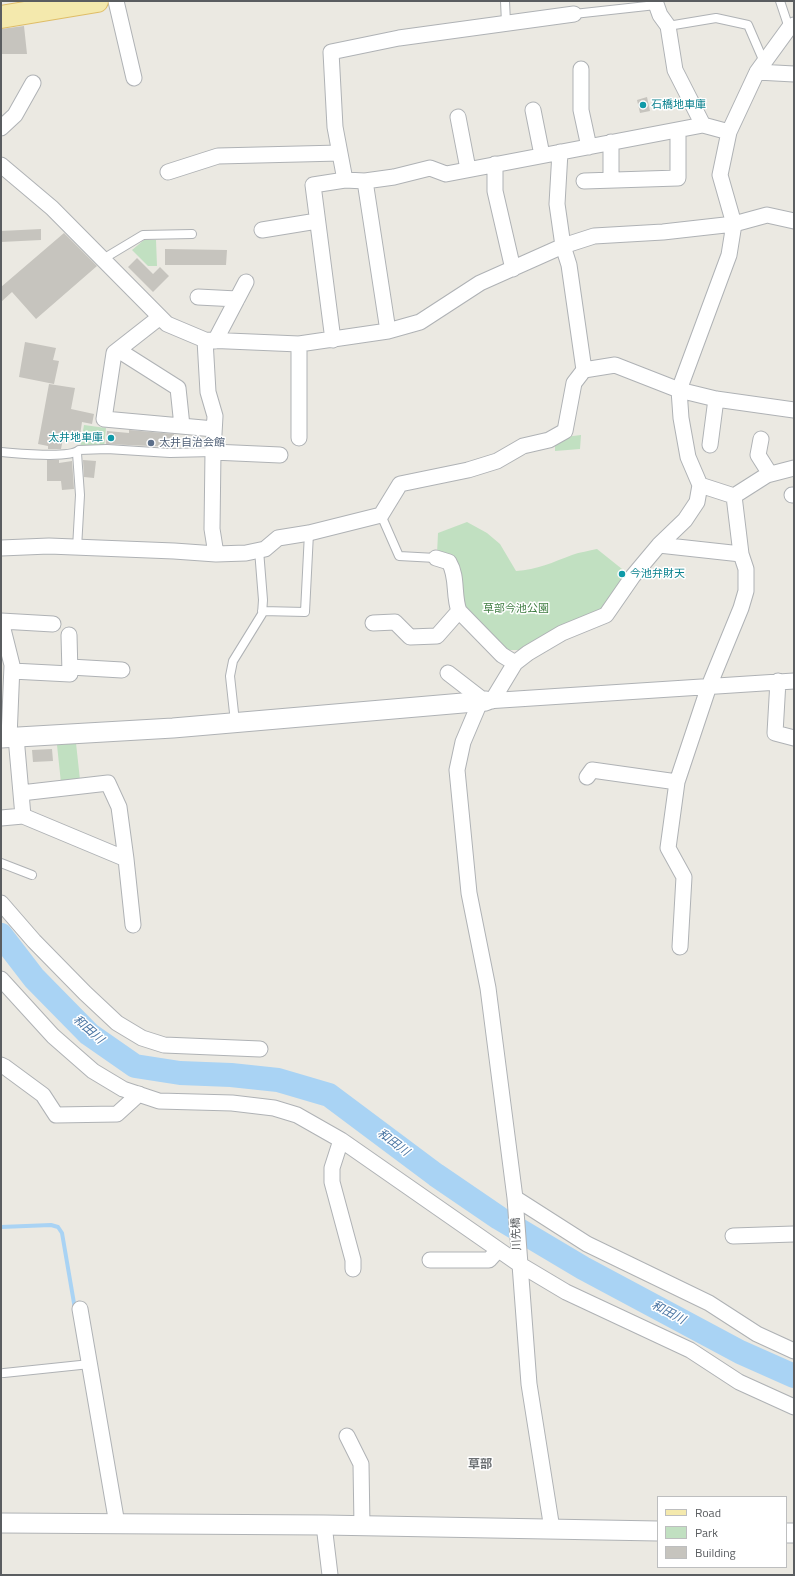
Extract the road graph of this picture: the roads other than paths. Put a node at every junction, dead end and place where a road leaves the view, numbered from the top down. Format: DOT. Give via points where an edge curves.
graph roads {
  1 [pos="94,1"];
  2 [pos="116,1"];
  3 [pos="505,1"];
  4 [pos="780,1"];
  5 [pos="656,3"];
  6 [pos="574,14"];
  7 [pos="1,17"];
  8 [pos="506,23"];
  9 [pos="668,26"];
  10 [pos="792,26"];
  11 [pos="760,67"];
  12 [pos="581,69"];
  13 [pos="794,74"];
  14 [pos="134,78"];
  15 [pos="33,83"];
  16 [pos="533,110"];
  17 [pos="458,117"];
  18 [pos="704,125"];
  19 [pos="1,128"];
  20 [pos="678,130"];
  21 [pos="729,132"];
  22 [pos="611,142"];
  23 [pos="589,147"];
  24 [pos="560,152"];
  25 [pos="340,153"];
  26 [pos="542,156"];
  27 [pos="495,164"];
  28 [pos="1,165"];
  29 [pos="468,169"];
  30 [pos="168,172"];
  31 [pos="345,180"];
  32 [pos="611,180"];
  33 [pos="365,181"];
  34 [pos="584,181"];
  35 [pos="317,221"];
  36 [pos="794,221"];
  37 [pos="734,224"];
  38 [pos="262,230"];
  39 [pos="192,234"];
  40 [pos="563,246"];
  41 [pos="103,259"];
  42 [pos="513,269"];
  43 [pos="246,282"];
  44 [pos="198,297"];
  45 [pos="237,299"];
  46 [pos="160,317"];
  47 [pos="388,331"];
  48 [pos="210,340"];
  49 [pos="333,340"];
  50 [pos="299,344"];
  51 [pos="118,350"];
  52 [pos="584,370"];
  53 [pos="678,390"];
  54 [pos="716,399"];
  55 [pos="794,410"];
  56 [pos="182,426"];
  57 [pos="214,429"];
  58 [pos="299,438"];
  59 [pos="761,440"];
  60 [pos="710,445"];
  61 [pos="1,452"];
  62 [pos="213,452"];
  63 [pos="76,453"];
  64 [pos="280,455"];
  65 [pos="794,468"];
  66 [pos="770,474"];
  67 [pos="700,485"];
  68 [pos="734,496"];
  69 [pos="381,515"];
  70 [pos="309,533"];
  71 [pos="659,545"];
  72 [pos="1,548"];
  73 [pos="77,548"];
  74 [pos="260,550"];
  75 [pos="216,554"];
  76 [pos="741,554"];
  77 [pos="436,558"];
  78 [pos="262,611"];
  79 [pos="459,611"];
  80 [pos="1,621"];
  81 [pos="373,623"];
  82 [pos="53,624"];
  83 [pos="69,635"];
  84 [pos="515,663"];
  85 [pos="70,667"];
  86 [pos="122,670"];
  87 [pos="12,671"];
  88 [pos="448,673"];
  89 [pos="794,680"];
  90 [pos="778,681"];
  91 [pos="709,686"];
  92 [pos="486,702"];
  93 [pos="235,723"];
  94 [pos="9,738"];
  95 [pos="794,738"];
  96 [pos="587,777"];
  97 [pos="677,782"];
  98 [pos="21,793"];
  99 [pos="23,816"];
  100 [pos="1,818"];
  101 [pos="126,859"];
  102 [pos="1,863"];
  103 [pos="32,875"];
  104 [pos="1,903"];
  105 [pos="133,925"];
  106 [pos="680,948"];
  107 [pos="1,979"];
  108 [pos="260,1049"];
  109 [pos="1,1065"];
  110 [pos="139,1094"];
  111 [pos="341,1140"];
  112 [pos="515,1201"];
  113 [pos="794,1234"];
  114 [pos="733,1236"];
  115 [pos="498,1250"];
  116 [pos="430,1260"];
  117 [pos="519,1264"];
  118 [pos="353,1270"];
  119 [pos="80,1309"];
  120 [pos="794,1351"];
  121 [pos="90,1364"];
  122 [pos="4,1373"];
  123 [pos="794,1407"];
  124 [pos="347,1436"];
  125 [pos="1,1523"];
  126 [pos="117,1524"];
  127 [pos="324,1525"];
  128 [pos="362,1526"];
  129 [pos="552,1529"];
  130 [pos="657,1531"];
  131 [pos="330,1575"];
  1 -- 7 [label="main road"];
  2 -- 14 [label="street"];
  3 -- 8 [label="lane"];
  4 -- 10 [label="lane"];
  5 -- 6 [label="lane"];
  5 -- 9 [label="street" via="660,16"];
  6 -- 8 [label="street"];
  8 -- 25 [label="street" via="399,38 331,52 335,127"];
  9 -- 11 [label="lane" via="716,18 748,24"];
  9 -- 18 [label="street" via="675,70"];
  10 -- 11 [label="street"];
  11 -- 13 [label="street"];
  11 -- 21 [label="street"];
  12 -- 23 [label="street" via="581,110"];
  15 -- 19 [label="street" via="15,115"];
  16 -- 26 [label="street"];
  17 -- 29 [label="street"];
  18 -- 20 [label="street"];
  18 -- 21 [label="street"];
  20 -- 22 [label="street"];
  20 -- 32 [label="street" via="678,178"];
  21 -- 37 [label="street" via="720,175"];
  22 -- 23 [label="street"];
  22 -- 32 [label="street"];
  23 -- 24 [label="street"];
  24 -- 26 [label="street"];
  24 -- 40 [label="street" via="557,204"];
  25 -- 30 [label="street" via="218,156"];
  25 -- 31 [label="street"];
  26 -- 27 [label="street"];
  27 -- 29 [label="street"];
  27 -- 42 [label="street" via="495,191"];
  28 -- 41 [label="street" via="52,208"];
  29 -- 33 [label="street" via="446,174 430,168"];
  31 -- 33 [label="street"];
  31 -- 35 [label="street" via="313,185"];
  32 -- 34 [label="street"];
  33 -- 47 [label="street"];
  35 -- 38 [label="street"];
  35 -- 49 [label="street"];
  36 -- 37 [label="street" via="767,216"];
  37 -- 40 [label="street" via="594,236"];
  37 -- 53 [label="street" via="729,255"];
  39 -- 41 [label="lane" via="143,235"];
  40 -- 42 [label="street"];
  40 -- 52 [label="street" via="569,266"];
  41 -- 46 [label="street"];
  42 -- 47 [label="street" via="480,283 420,322"];
  43 -- 45 [label="street"];
  44 -- 45 [label="street"];
  45 -- 48 [label="street"];
  46 -- 48 [label="street" via="167,324"];
  46 -- 51 [label="street"];
  47 -- 49 [label="street"];
  48 -- 50 [label="street"];
  48 -- 57 [label="street" via="208,392 215,416"];
  49 -- 50 [label="street"];
  50 -- 58 [label="street"];
  51 -- 56 [label="street" via="178,388"];
  51 -- 56 [label="street" via="114,353 104,419"];
  52 -- 53 [label="street" via="615,365"];
  52 -- 69 [label="street" via="574,384 565,431 549,440 523,446 497,461 468,470 400,484"];
  53 -- 54 [label="street"];
  53 -- 67 [label="street" via="688,457"];
  54 -- 55 [label="street"];
  54 -- 60 [label="street"];
  56 -- 57 [label="street"];
  57 -- 62 [label="street"];
  59 -- 66 [label="street" via="758,455"];
  61 -- 63 [label="lane" via="33,455"];
  62 -- 63 [label="lane" via="170,453 107,449 79,450"];
  62 -- 64 [label="street"];
  62 -- 75 [label="street" via="212,529"];
  63 -- 73 [label="lane" via="80,495"];
  65 -- 66 [label="street"];
  66 -- 68 [label="street"];
  67 -- 68 [label="street"];
  67 -- 71 [label="street" via="697,502 685,520"];
  68 -- 76 [label="street"];
  69 -- 70 [label="street"];
  69 -- 77 [label="lane" via="399,556"];
  70 -- 74 [label="street" via="278,538"];
  70 -- 78 [label="lane" via="305,612"];
  71 -- 76 [label="street"];
  71 -- 84 [label="street" via="633,576 606,615 562,633"];
  72 -- 73 [label="street"];
  73 -- 75 [label="street"];
  74 -- 75 [label="street"];
  74 -- 78 [label="lane"];
  76 -- 91 [label="street" via="746,569 746,591"];
  77 -- 79 [label="street" via="450,562 454,570 456,603"];
  78 -- 93 [label="lane" via="233,661 230,676"];
  79 -- 81 [label="street" via="436,636 410,637 395,622"];
  79 -- 84 [label="street" via="502,655"];
  80 -- 82 [label="street"];
  80 -- 87 [label="street"];
  83 -- 85 [label="street"];
  84 -- 92 [label="street, 川先橋"];
  85 -- 86 [label="street"];
  85 -- 87 [label="street" via="70,674"];
  87 -- 94 [label="street"];
  88 -- 92 [label="street"];
  89 -- 90 [label="street"];
  90 -- 91 [label="street"];
  90 -- 95 [label="street" via="775,734"];
  91 -- 92 [label="street"];
  91 -- 97 [label="street"];
  92 -- 93 [label="street"];
  92 -- 112 [label="street, 川先橋" via="463,742 457,770 469,893 488,988"];
  93 -- 94 [label="street"];
  94 -- 98 [label="street"];
  96 -- 97 [label="street" via="592,770"];
  97 -- 106 [label="street" via="668,848 684,877"];
  98 -- 99 [label="street"];
  98 -- 101 [label="street" via="108,783 119,807"];
  99 -- 100 [label="street"];
  99 -- 101 [label="street"];
  101 -- 105 [label="street"];
  102 -- 103 [label="lane"];
  104 -- 108 [label="street" via="85,993 118,1023 142,1038 164,1045"];
  107 -- 110 [label="street" via="54,1036 93,1071 123,1089"];
  109 -- 110 [label="street" via="44,1095 56,1115 116,1114"];
  110 -- 111 [label="street" via="159,1101 232,1103 274,1108 297,1114"];
  111 -- 115 [label="street"];
  111 -- 118 [label="street" via="332,1168 332,1182 353,1260"];
  112 -- 117 [label="street, 川先橋"];
  112 -- 120 [label="street" via="587,1244 708,1303 757,1334"];
  113 -- 114 [label="street"];
  115 -- 116 [label="street" via="490,1260"];
  115 -- 117 [label="street"];
  117 -- 123 [label="street" via="566,1292 690,1350 739,1382"];
  117 -- 129 [label="street, 川先橋" via="529,1384"];
  119 -- 121 [label="street"];
  121 -- 122 [label="lane"];
  121 -- 126 [label="street"];
  124 -- 128 [label="street" via="361,1464"];
  125 -- 126 [label="street"];
  126 -- 127 [label="street"];
  127 -- 128 [label="street"];
  127 -- 131 [label="street"];
  128 -- 129 [label="street"];
  129 -- 130 [label="street"];
}
